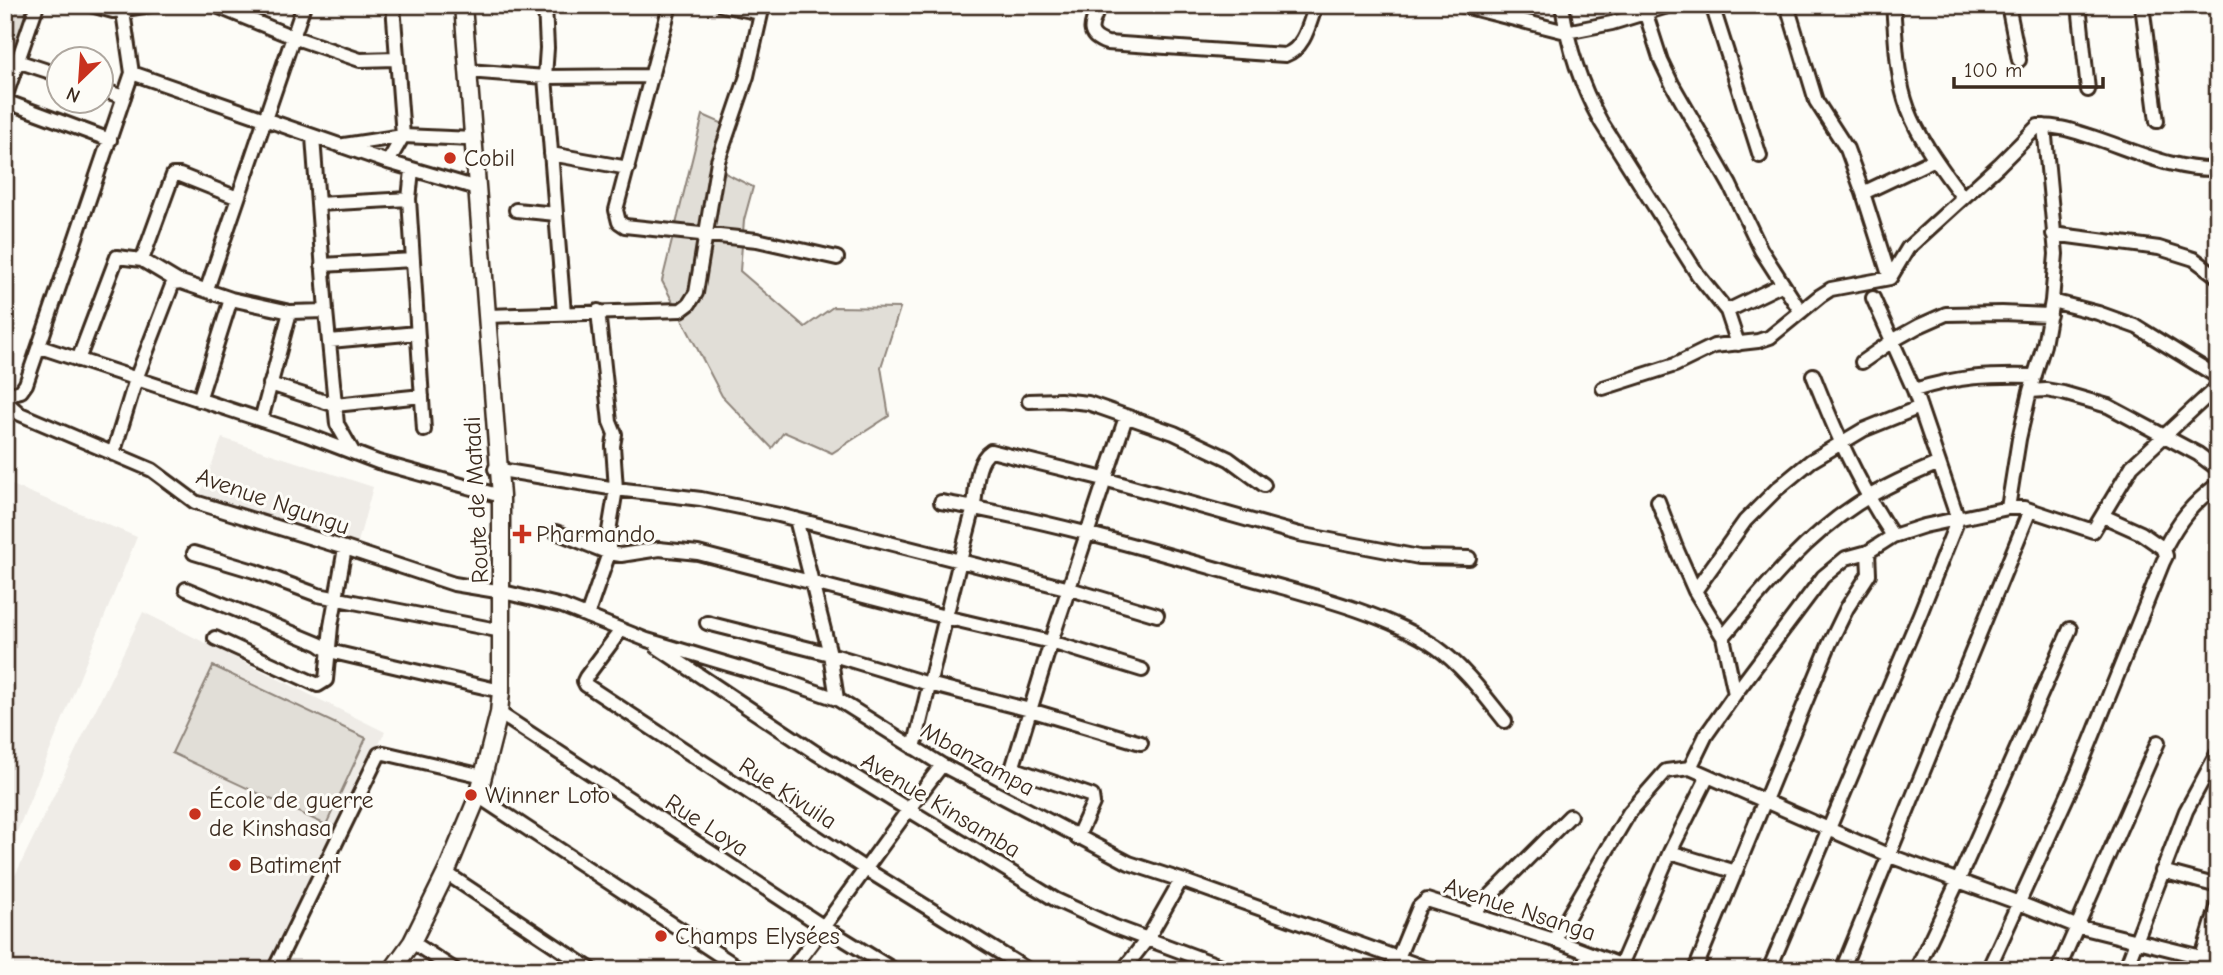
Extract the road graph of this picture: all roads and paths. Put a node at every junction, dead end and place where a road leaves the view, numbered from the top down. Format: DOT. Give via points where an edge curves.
graph roads {
  1 [pos="37,5"];
  2 [pos="91,5"];
  3 [pos="150,5"];
  4 [pos="214,5"];
  5 [pos="304,5"];
  6 [pos="393,5"];
  7 [pos="463,5"];
  8 [pos="545,5"];
  9 [pos="670,5"];
  10 [pos="722,5"];
  11 [pos="1100,5"];
  12 [pos="1316,5"];
  13 [pos="1460,5"];
  14 [pos="1562,5"];
  15 [pos="1671,5"];
  16 [pos="1712,5"];
  17 [pos="1787,5"];
  18 [pos="1893,5"];
  19 [pos="2008,5"];
  20 [pos="2079,5"];
  21 [pos="2142,5"];
  22 [pos="2214,5"];
  23 [pos="122,8"];
  24 [pos="762,9"];
  25 [pos="1644,9"];
  26 [pos="2218,20"];
  27 [pos="1566,32"];
  28 [pos="293,37"];
  29 [pos="396,59"];
  30 [pos="2019,60"];
  31 [pos="18,61"];
  32 [pos="46,70"];
  33 [pos="468,71"];
  34 [pos="132,73"];
  35 [pos="545,76"];
  36 [pos="652,76"];
  37 [pos="2088,90"];
  38 [pos="116,94"];
  39 [pos="124,97"];
  40 [pos="5,100"];
  41 [pos="266,120"];
  42 [pos="2157,121"];
  43 [pos="2044,126"];
  44 [pos="403,136"];
  45 [pos="313,137"];
  46 [pos="473,139"];
  47 [pos="110,140"];
  48 [pos="341,145"];
  49 [pos="551,155"];
  50 [pos="1760,156"];
  51 [pos="1935,159"];
  52 [pos="388,162"];
  53 [pos="628,169"];
  54 [pos="2218,169"];
  55 [pos="412,170"];
  56 [pos="477,188"];
  57 [pos="1863,194"];
  58 [pos="238,198"];
  59 [pos="1963,198"];
  60 [pos="410,200"];
  61 [pos="318,204"];
  62 [pos="516,210"];
  63 [pos="556,214"];
  64 [pos="2053,234"];
  65 [pos="706,236"];
  66 [pos="837,258"];
  67 [pos="142,260"];
  68 [pos="413,260"];
  69 [pos="322,265"];
  70 [pos="2218,277"];
  71 [pos="1890,278"];
  72 [pos="177,281"];
  73 [pos="1783,284"];
  74 [pos="207,289"];
  75 [pos="1873,298"];
  76 [pos="231,299"];
  77 [pos="2052,301"];
  78 [pos="326,311"];
  79 [pos="1727,311"];
  80 [pos="598,312"];
  81 [pos="1801,312"];
  82 [pos="290,313"];
  83 [pos="564,313"];
  84 [pos="488,316"];
  85 [pos="2050,316"];
  86 [pos="417,333"];
  87 [pos="330,341"];
  88 [pos="1892,341"];
  89 [pos="1738,344"];
  90 [pos="40,347"];
  91 [pos="78,360"];
  92 [pos="1862,362"];
  93 [pos="1813,375"];
  94 [pos="2035,376"];
  95 [pos="2218,377"];
  96 [pos="136,379"];
  97 [pos="271,384"];
  98 [pos="2218,386"];
  99 [pos="1603,388"];
  100 [pos="1914,390"];
  101 [pos="2030,391"];
  102 [pos="422,396"];
  103 [pos="5,398"];
  104 [pos="199,400"];
  105 [pos="1029,401"];
  106 [pos="335,405"];
  107 [pos="1920,407"];
  108 [pos="1126,417"];
  109 [pos="261,420"];
  110 [pos="424,430"];
  111 [pos="2163,437"];
  112 [pos="1841,442"];
  113 [pos="353,452"];
  114 [pos="113,454"];
  115 [pos="1939,463"];
  116 [pos="2218,468"];
  117 [pos="497,470"];
  118 [pos="1104,479"];
  119 [pos="2218,484"];
  120 [pos="1264,485"];
  121 [pos="616,489"];
  122 [pos="501,496"];
  123 [pos="1867,497"];
  124 [pos="1658,501"];
  125 [pos="941,502"];
  126 [pos="974,508"];
  127 [pos="2008,508"];
  128 [pos="2031,510"];
  129 [pos="2103,516"];
  130 [pos="796,519"];
  131 [pos="1958,519"];
  132 [pos="556,532"];
  133 [pos="1088,534"];
  134 [pos="1893,536"];
  135 [pos="345,548"];
  136 [pos="2164,549"];
  137 [pos="1868,552"];
  138 [pos="194,553"];
  139 [pos="609,553"];
  140 [pos="1469,558"];
  141 [pos="958,562"];
  142 [pos="812,584"];
  143 [pos="186,589"];
  144 [pos="1070,589"];
  145 [pos="1695,591"];
  146 [pos="502,592"];
  147 [pos="336,599"];
  148 [pos="1157,615"];
  149 [pos="587,616"];
  150 [pos="944,617"];
  151 [pos="707,623"];
  152 [pos="2070,629"];
  153 [pos="621,630"];
  154 [pos="502,631"];
  155 [pos="1723,637"];
  156 [pos="215,638"];
  157 [pos="647,640"];
  158 [pos="1051,642"];
  159 [pos="329,651"];
  160 [pos="830,654"];
  161 [pos="1142,670"];
  162 [pos="929,684"];
  163 [pos="501,691"];
  164 [pos="1735,694"];
  165 [pos="837,699"];
  166 [pos="1030,710"];
  167 [pos="499,713"];
  168 [pos="1505,721"];
  169 [pos="2158,742"];
  170 [pos="1141,743"];
  171 [pos="915,748"];
  172 [pos="2218,752"];
  173 [pos="942,765"];
  174 [pos="1690,768"];
  175 [pos="483,776"];
  176 [pos="1708,776"];
  177 [pos="478,796"];
  178 [pos="1764,803"];
  179 [pos="908,809"];
  180 [pos="1570,816"];
  181 [pos="1829,831"];
  182 [pos="1077,838"];
  183 [pos="1671,852"];
  184 [pos="1890,856"];
  185 [pos="864,868"];
  186 [pos="2162,871"];
  187 [pos="1735,872"];
  188 [pos="446,873"];
  189 [pos="1181,880"];
  190 [pos="1958,881"];
  191 [pos="2218,886"];
  192 [pos="2019,903"];
  193 [pos="2218,905"];
  194 [pos="1472,914"];
  195 [pos="2076,926"];
  196 [pos="824,928"];
  197 [pos="1148,938"];
  198 [pos="1554,940"];
  199 [pos="412,942"];
  200 [pos="2135,942"];
  201 [pos="1588,953"];
  202 [pos="2218,961"];
  203 [pos="1395,963"];
  204 [pos="2200,964"];
  205 [pos="1621,965"];
  206 [pos="276,969"];
  207 [pos="392,970"];
  208 [pos="455,970"];
  209 [pos="593,970"];
  210 [pos="742,970"];
  211 [pos="791,970"];
  212 [pos="894,970"];
  213 [pos="1028,970"];
  214 [pos="1123,970"];
  215 [pos="1231,970"];
  216 [pos="1431,970"];
  217 [pos="1582,970"];
  218 [pos="1634,970"];
  219 [pos="1695,970"];
  220 [pos="1769,970"];
  221 [pos="1842,970"];
  222 [pos="1916,970"];
  223 [pos="1988,970"];
  224 [pos="2058,970"];
  225 [pos="2125,970"];
  1 -- 31 [label="street"];
  2 -- 23 [label="street"];
  3 -- 23 [label="street"];
  4 -- 28 [label="street"];
  5 -- 28 [label="street"];
  6 -- 29 [label="street"];
  7 -- 33 [label="main road, Route de Matadi"];
  8 -- 35 [label="street"];
  9 -- 36 [label="street"];
  10 -- 24 [label="street"];
  11 -- 12 [label="street" via="1091,24 1092,34 1107,43 1285,55 1300,46"];
  13 -- 27 [label="street"];
  14 -- 27 [label="street"];
  15 -- 25 [label="street"];
  16 -- 50 [label="street"];
  17 -- 57 [label="street" via="1816,101 1847,149"];
  18 -- 51 [label="street" via="1904,96"];
  19 -- 30 [label="street"];
  20 -- 37 [label="street"];
  21 -- 42 [label="street"];
  22 -- 26 [label="street"];
  23 -- 34 [label="street"];
  24 -- 65 [label="street" via="747,76 718,161"];
  25 -- 27 [label="street" via="1612,23"];
  25 -- 73 [label="street" via="1672,84 1730,185 1760,250"];
  27 -- 79 [label="street" via="1601,122 1698,275"];
  28 -- 29 [label="street" via="360,60"];
  28 -- 41 [label="street"];
  29 -- 44 [label="street"];
  31 -- 32 [label="street"];
  31 -- 40 [label="street"];
  33 -- 35 [label="street"];
  33 -- 46 [label="main road, Route de Matadi"];
  34 -- 39 [label="street"];
  34 -- 41 [label="street"];
  35 -- 36 [label="street"];
  35 -- 49 [label="street"];
  36 -- 53 [label="street"];
  38 -- 39 [label="street"];
  39 -- 47 [label="street"];
  40 -- 47 [label="street"];
  41 -- 45 [label="street"];
  41 -- 58 [label="street"];
  43 -- 54 [label="street" via="2118,144 2167,163"];
  43 -- 59 [label="street" via="2032,130"];
  43 -- 64 [label="street"];
  44 -- 46 [label="street"];
  44 -- 48 [label="street"];
  44 -- 52 [label="street"];
  45 -- 48 [label="street"];
  45 -- 61 [label="street"];
  46 -- 56 [label="main road, Route de Matadi"];
  47 -- 90 [label="street"];
  48 -- 52 [label="street"];
  49 -- 53 [label="street"];
  49 -- 63 [label="street"];
  51 -- 57 [label="street"];
  51 -- 59 [label="street"];
  52 -- 55 [label="street"];
  53 -- 65 [label="street" via="616,210 619,222"];
  55 -- 56 [label="street"];
  55 -- 60 [label="street"];
  56 -- 84 [label="main road, Route de Matadi"];
  57 -- 71 [label="street"];
  58 -- 67 [label="street" via="173,175"];
  58 -- 74 [label="street"];
  59 -- 71 [label="street" via="1908,248"];
  60 -- 61 [label="street"];
  60 -- 68 [label="street"];
  61 -- 69 [label="street"];
  62 -- 63 [label="street"];
  63 -- 83 [label="street"];
  64 -- 70 [label="street" via="2167,250 2194,259"];
  64 -- 77 [label="street"];
  65 -- 66 [label="street" via="757,240"];
  65 -- 80 [label="street" via="696,293 681,310"];
  67 -- 72 [label="street"];
  67 -- 91 [label="street" via="117,257"];
  68 -- 69 [label="street"];
  68 -- 86 [label="street"];
  69 -- 78 [label="street"];
  71 -- 81 [label="street" via="1831,289"];
  72 -- 74 [label="street"];
  72 -- 96 [label="street" via="170,288"];
  73 -- 79 [label="street"];
  73 -- 81 [label="street"];
  74 -- 76 [label="street"];
  75 -- 88 [label="street"];
  76 -- 82 [label="street"];
  76 -- 104 [label="street"];
  77 -- 85 [label="street"];
  77 -- 95 [label="street" via="2137,327"];
  78 -- 82 [label="street"];
  78 -- 87 [label="street"];
  79 -- 89 [label="street"];
  80 -- 83 [label="street"];
  80 -- 121 [label="street" via="615,434"];
  81 -- 89 [label="street" via="1770,337"];
  82 -- 97 [label="street"];
  83 -- 84 [label="street"];
  84 -- 117 [label="main road, Route de Matadi"];
  85 -- 88 [label="street" via="1946,314"];
  85 -- 94 [label="street"];
  86 -- 87 [label="street"];
  86 -- 102 [label="street"];
  87 -- 106 [label="street"];
  88 -- 92 [label="street"];
  88 -- 100 [label="street"];
  89 -- 99 [label="street" via="1714,346 1675,365"];
  90 -- 91 [label="street"];
  90 -- 103 [label="street" via="26,384"];
  91 -- 96 [label="street"];
  93 -- 112 [label="street"];
  94 -- 100 [label="street" via="1970,376"];
  94 -- 101 [label="street"];
  96 -- 104 [label="street"];
  96 -- 114 [label="street"];
  97 -- 106 [label="street"];
  97 -- 109 [label="street"];
  98 -- 111 [label="street"];
  100 -- 107 [label="street"];
  101 -- 111 [label="street" via="2063,393 2108,407"];
  101 -- 127 [label="street"];
  102 -- 106 [label="street"];
  102 -- 110 [label="street"];
  103 -- 114 [label="street, Avenue Ngungu" via="20,414"];
  104 -- 109 [label="street"];
  105 -- 108 [label="street" via="1088,403"];
  106 -- 113 [label="street" via="337,424"];
  107 -- 112 [label="street"];
  107 -- 115 [label="street"];
  108 -- 118 [label="street"];
  108 -- 120 [label="street" via="1211,449"];
  109 -- 113 [label="street"];
  111 -- 116 [label="street"];
  111 -- 129 [label="street" via="2132,466"];
  112 -- 123 [label="street"];
  112 -- 145 [label="street" via="1811,461 1745,521"];
  113 -- 122 [label="street"];
  114 -- 135 [label="street, Avenue Ngungu" via="152,470 195,502"];
  115 -- 123 [label="street"];
  115 -- 131 [label="street"];
  117 -- 121 [label="street"];
  117 -- 122 [label="main road, Route de Matadi"];
  118 -- 126 [label="street" via="991,451 981,465"];
  118 -- 133 [label="street"];
  118 -- 140 [label="street" via="1299,534 1419,557"];
  119 -- 136 [label="street" via="2194,503"];
  121 -- 130 [label="street" via="701,499"];
  121 -- 139 [label="street"];
  122 -- 146 [label="main road, Route de Matadi"];
  123 -- 134 [label="street"];
  123 -- 155 [label="street" via="1807,542"];
  124 -- 145 [label="street"];
  125 -- 126 [label="street"];
  126 -- 133 [label="street"];
  126 -- 141 [label="street"];
  127 -- 128 [label="street"];
  127 -- 131 [label="street"];
  128 -- 129 [label="street" via="2089,531"];
  128 -- 184 [label="street"];
  129 -- 136 [label="street"];
  130 -- 141 [label="street"];
  130 -- 142 [label="street"];
  131 -- 134 [label="street"];
  131 -- 181 [label="street"];
  132 -- 139 [label="street"];
  133 -- 144 [label="street"];
  133 -- 168 [label="street" via="1353,608 1408,631 1459,665"];
  134 -- 137 [label="street"];
  135 -- 146 [label="street, Avenue Ngungu" via="454,584"];
  135 -- 147 [label="street"];
  136 -- 192 [label="street" via="2166,556 2077,775"];
  137 -- 164 [label="street" via="1846,558 1823,577"];
  137 -- 178 [label="street" via="1869,574 1829,645"];
  138 -- 147 [label="street"];
  139 -- 142 [label="street" via="679,550"];
  139 -- 149 [label="street"];
  141 -- 144 [label="street"];
  141 -- 150 [label="street"];
  142 -- 150 [label="street"];
  142 -- 160 [label="street"];
  143 -- 159 [label="street"];
  144 -- 148 [label="street"];
  144 -- 158 [label="street"];
  145 -- 155 [label="street"];
  146 -- 149 [label="street, Mbanzampa"];
  146 -- 154 [label="main road, Route de Matadi"];
  147 -- 154 [label="street"];
  147 -- 159 [label="street"];
  149 -- 153 [label="street, Mbanzampa"];
  150 -- 158 [label="street"];
  150 -- 162 [label="street"];
  151 -- 160 [label="street"];
  152 -- 190 [label="street"];
  153 -- 157 [label="street, Mbanzampa"];
  153 -- 185 [label="street, Rue Kivuila" via="586,677 586,685"];
  154 -- 163 [label="main road, Route de Matadi"];
  155 -- 164 [label="street"];
  156 -- 159 [label="street" via="318,685 327,680"];
  157 -- 165 [label="street, Mbanzampa"];
  157 -- 179 [label="street, Avenue Kinsamba"];
  158 -- 161 [label="street"];
  158 -- 166 [label="street"];
  159 -- 163 [label="street"];
  160 -- 162 [label="street"];
  160 -- 165 [label="street"];
  162 -- 166 [label="street"];
  162 -- 171 [label="street"];
  163 -- 167 [label="main road, Route de Matadi"];
  164 -- 174 [label="street"];
  165 -- 171 [label="street, Mbanzampa"];
  166 -- 170 [label="street"];
  166 -- 182 [label="street" via="1013,766 1092,796"];
  167 -- 175 [label="main road, Route de Matadi"];
  167 -- 196 [label="street, Rue Loya"];
  169 -- 195 [label="street"];
  171 -- 173 [label="street, Mbanzampa"];
  172 -- 186 [label="street" via="2186,811"];
  173 -- 179 [label="street"];
  173 -- 182 [label="street, Mbanzampa"];
  174 -- 176 [label="street"];
  174 -- 198 [label="street" via="1666,771 1629,813"];
  175 -- 177 [label="main road, Route de Matadi"];
  175 -- 206 [label="street" via="379,754"];
  176 -- 178 [label="street"];
  176 -- 183 [label="street"];
  177 -- 188 [label="main road, Route de Matadi"];
  177 -- 210 [label="street"];
  178 -- 181 [label="street"];
  178 -- 187 [label="street"];
  179 -- 185 [label="street"];
  179 -- 197 [label="street, Avenue Kinsamba" via="1056,900"];
  180 -- 194 [label="street"];
  181 -- 184 [label="street"];
  181 -- 220 [label="street"];
  182 -- 189 [label="street, Mbanzampa" via="1129,863"];
  183 -- 187 [label="street"];
  183 -- 205 [label="street"];
  184 -- 190 [label="street"];
  184 -- 221 [label="street"];
  185 -- 196 [label="street"];
  185 -- 213 [label="street, Rue Kivuila"];
  186 -- 191 [label="street"];
  186 -- 200 [label="street"];
  187 -- 219 [label="street"];
  188 -- 199 [label="main road, Route de Matadi"];
  188 -- 209 [label="street"];
  189 -- 197 [label="street"];
  189 -- 203 [label="street, Mbanzampa"];
  190 -- 192 [label="street"];
  190 -- 222 [label="street"];
  192 -- 195 [label="street"];
  192 -- 223 [label="street"];
  193 -- 204 [label="street"];
  194 -- 198 [label="street, Avenue Nsanga"];
  194 -- 203 [label="street, Avenue Nsanga" via="1431,900 1423,902"];
  195 -- 200 [label="street"];
  195 -- 224 [label="street"];
  196 -- 211 [label="street"];
  196 -- 212 [label="street, Rue Loya"];
  197 -- 214 [label="street"];
  197 -- 215 [label="street, Avenue Kinsamba"];
  198 -- 201 [label="street, Avenue Nsanga"];
  199 -- 207 [label="main road, Route de Matadi"];
  199 -- 208 [label="street"];
  200 -- 204 [label="street"];
  200 -- 225 [label="street"];
  201 -- 205 [label="street, Avenue Nsanga"];
  201 -- 217 [label="street"];
  202 -- 204 [label="street"];
  203 -- 216 [label="street, Mbanzampa"];
  205 -- 218 [label="street, Avenue Nsanga"];
}
